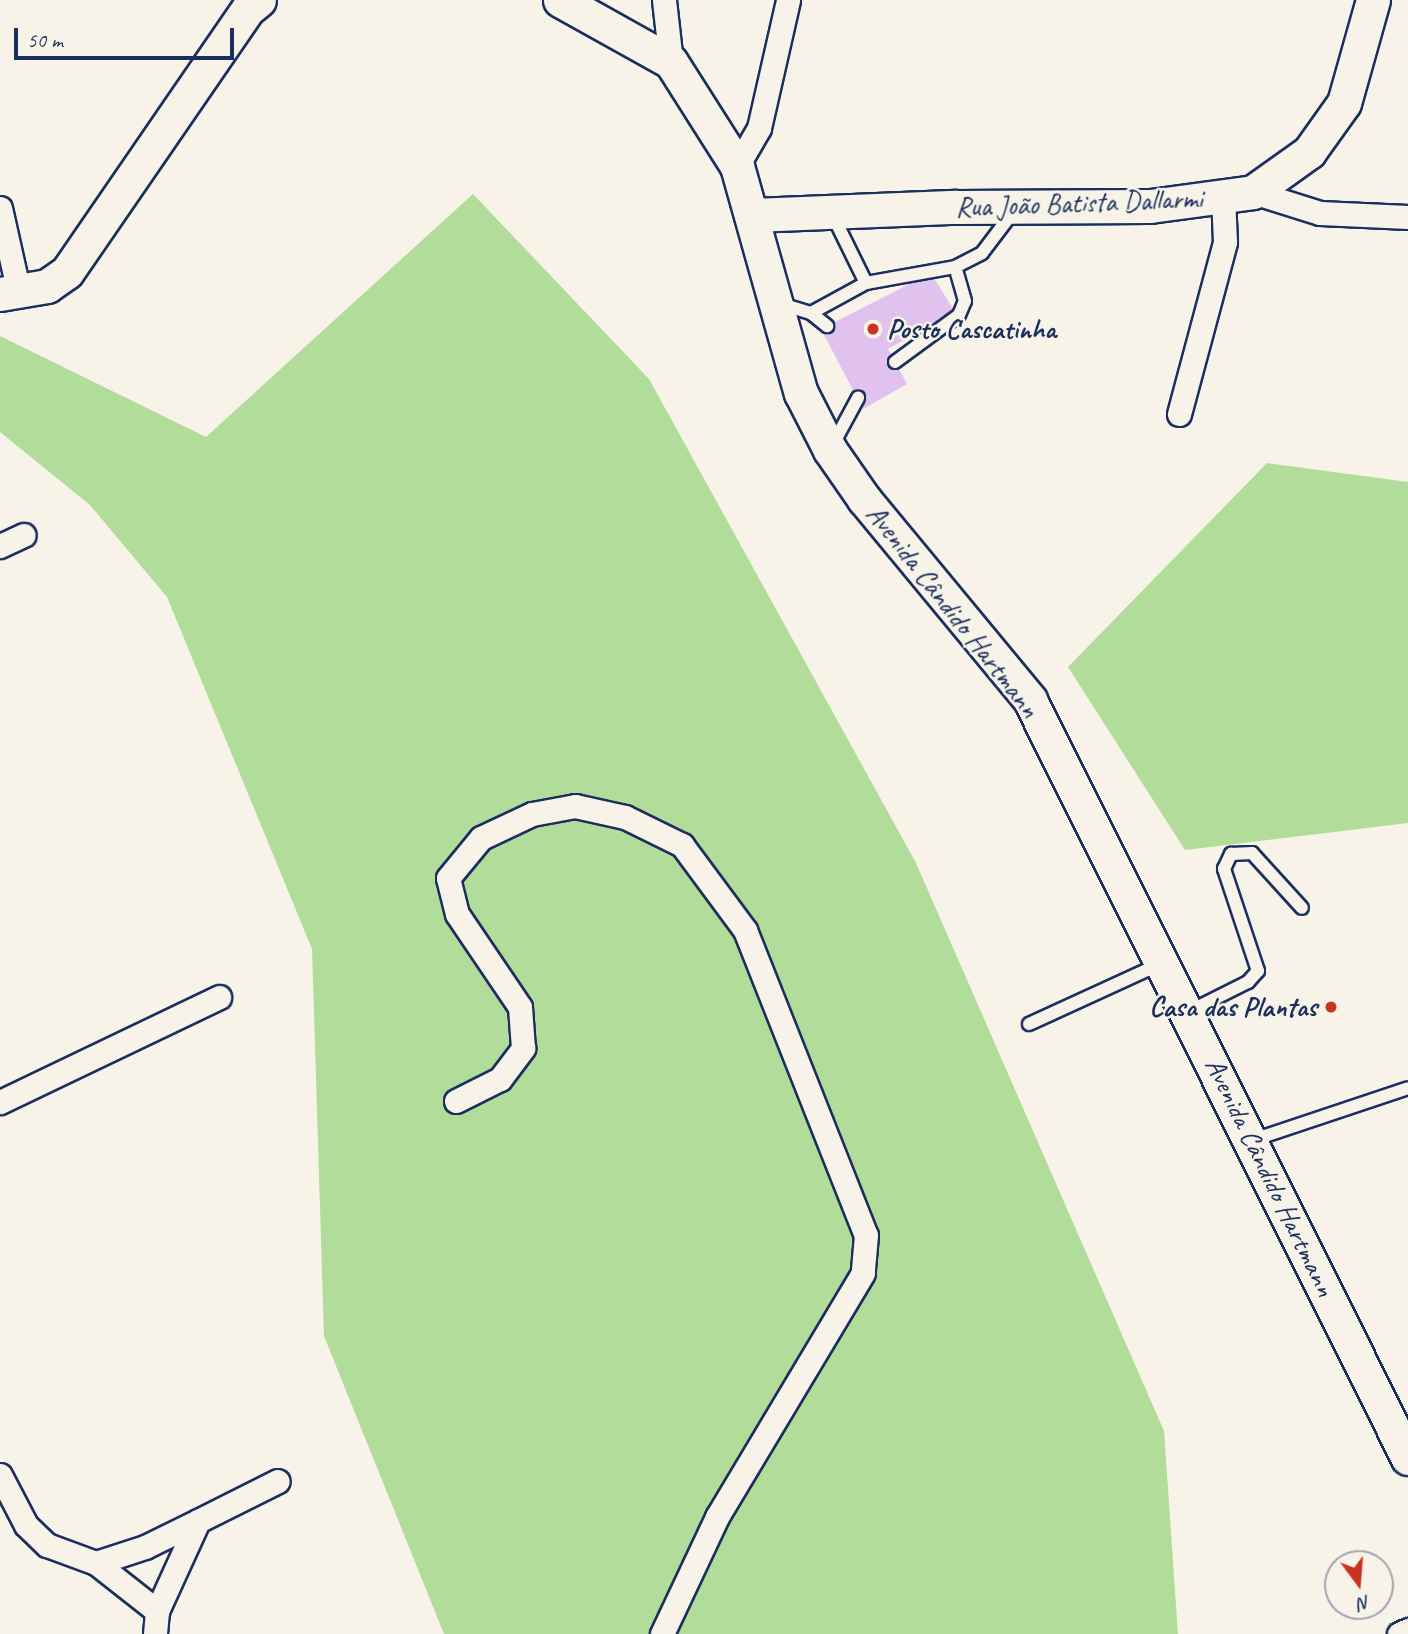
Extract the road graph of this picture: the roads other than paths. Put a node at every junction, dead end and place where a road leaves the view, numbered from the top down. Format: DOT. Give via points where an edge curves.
graph roads {
  1 [pos="260,0"];
  2 [pos="559,0"];
  3 [pos="664,0"];
  4 [pos="788,0"];
  5 [pos="1373,0"];
  6 [pos="671,62"];
  7 [pos="737,166"];
  8 [pos="1238,195"];
  9 [pos="0,208"];
  10 [pos="1016,208"];
  11 [pos="831,212"];
  12 [pos="753,215"];
  13 [pos="1408,216"];
  14 [pos="955,267"];
  15 [pos="866,283"];
  16 [pos="10,294"];
  17 [pos="774,302"];
  18 [pos="811,313"];
  19 [pos="827,326"];
  20 [pos="895,362"];
  21 [pos="858,398"];
  22 [pos="1179,414"];
  23 [pos="830,450"];
  24 [pos="24,535"];
  25 [pos="0,546"];
  26 [pos="1302,908"];
  27 [pos="1163,962"];
  28 [pos="219,997"];
  29 [pos="1188,1012"];
  30 [pos="1029,1024"];
  31 [pos="1408,1088"];
  32 [pos="456,1101"];
  33 [pos="0,1102"];
  34 [pos="1253,1140"];
  35 [pos="1408,1458"];
  36 [pos="0,1475"];
  37 [pos="278,1481"];
  38 [pos="198,1521"];
  39 [pos="96,1563"];
  40 [pos="156,1623"];
  41 [pos="1408,1630"];
  42 [pos="662,1634"];
  43 [pos="1399,1634"];
  1 -- 16 [label="main road" via="248,9 67,272 47,286"];
  2 -- 6 [label="main road, Avenida Cândido Hartmann"];
  3 -- 6 [label="street"];
  4 -- 7 [label="street" via="758,128"];
  5 -- 8 [label="main road, Rua João Batista Dallarmi" via="1344,103 1308,152"];
  6 -- 7 [label="main road, Avenida Cândido Hartmann"];
  7 -- 12 [label="main road, Avenida Cândido Hartmann"];
  8 -- 10 [label="main road, Rua João Batista Dallarmi" via="1150,206"];
  8 -- 13 [label="street" via="1321,213"];
  8 -- 22 [label="street"];
  9 -- 16 [label="street"];
  10 -- 11 [label="main road, Rua João Batista Dallarmi"];
  10 -- 14 [label="lane" via="982,253"];
  11 -- 12 [label="main road, Rua João Batista Dallarmi"];
  11 -- 15 [label="lane"];
  12 -- 17 [label="main road, Avenida Cândido Hartmann"];
  14 -- 15 [label="lane"];
  14 -- 20 [label="lane" via="965,301 959,315"];
  15 -- 18 [label="lane"];
  17 -- 18 [label="lane"];
  17 -- 23 [label="main road, Avenida Cândido Hartmann" via="801,393"];
  18 -- 19 [label="lane"];
  21 -- 23 [label="lane"];
  23 -- 27 [label="main road, Avenida Cândido Hartmann" via="864,499 1030,700"];
  24 -- 25 [label="street"];
  26 -- 29 [label="lane" via="1252,853 1231,854 1224,869 1258,971 1248,982"];
  27 -- 29 [label="main road, Avenida Cândido Hartmann"];
  27 -- 30 [label="lane"];
  28 -- 33 [label="street"];
  29 -- 34 [label="main road, Avenida Cândido Hartmann"];
  31 -- 34 [label="lane"];
  32 -- 42 [label="street" via="500,1079 523,1048 520,1007 457,914 449,878 481,838 532,814 575,806 625,817 682,845 745,930 866,1235 863,1273 717,1517"];
  34 -- 35 [label="main road, Avenida Cândido Hartmann"];
  36 -- 39 [label="street" via="26,1525 47,1545"];
  37 -- 38 [label="street"];
  38 -- 39 [label="street" via="145,1547"];
  38 -- 40 [label="street"];
  39 -- 40 [label="street"];
  41 -- 43 [label="street"];
}
